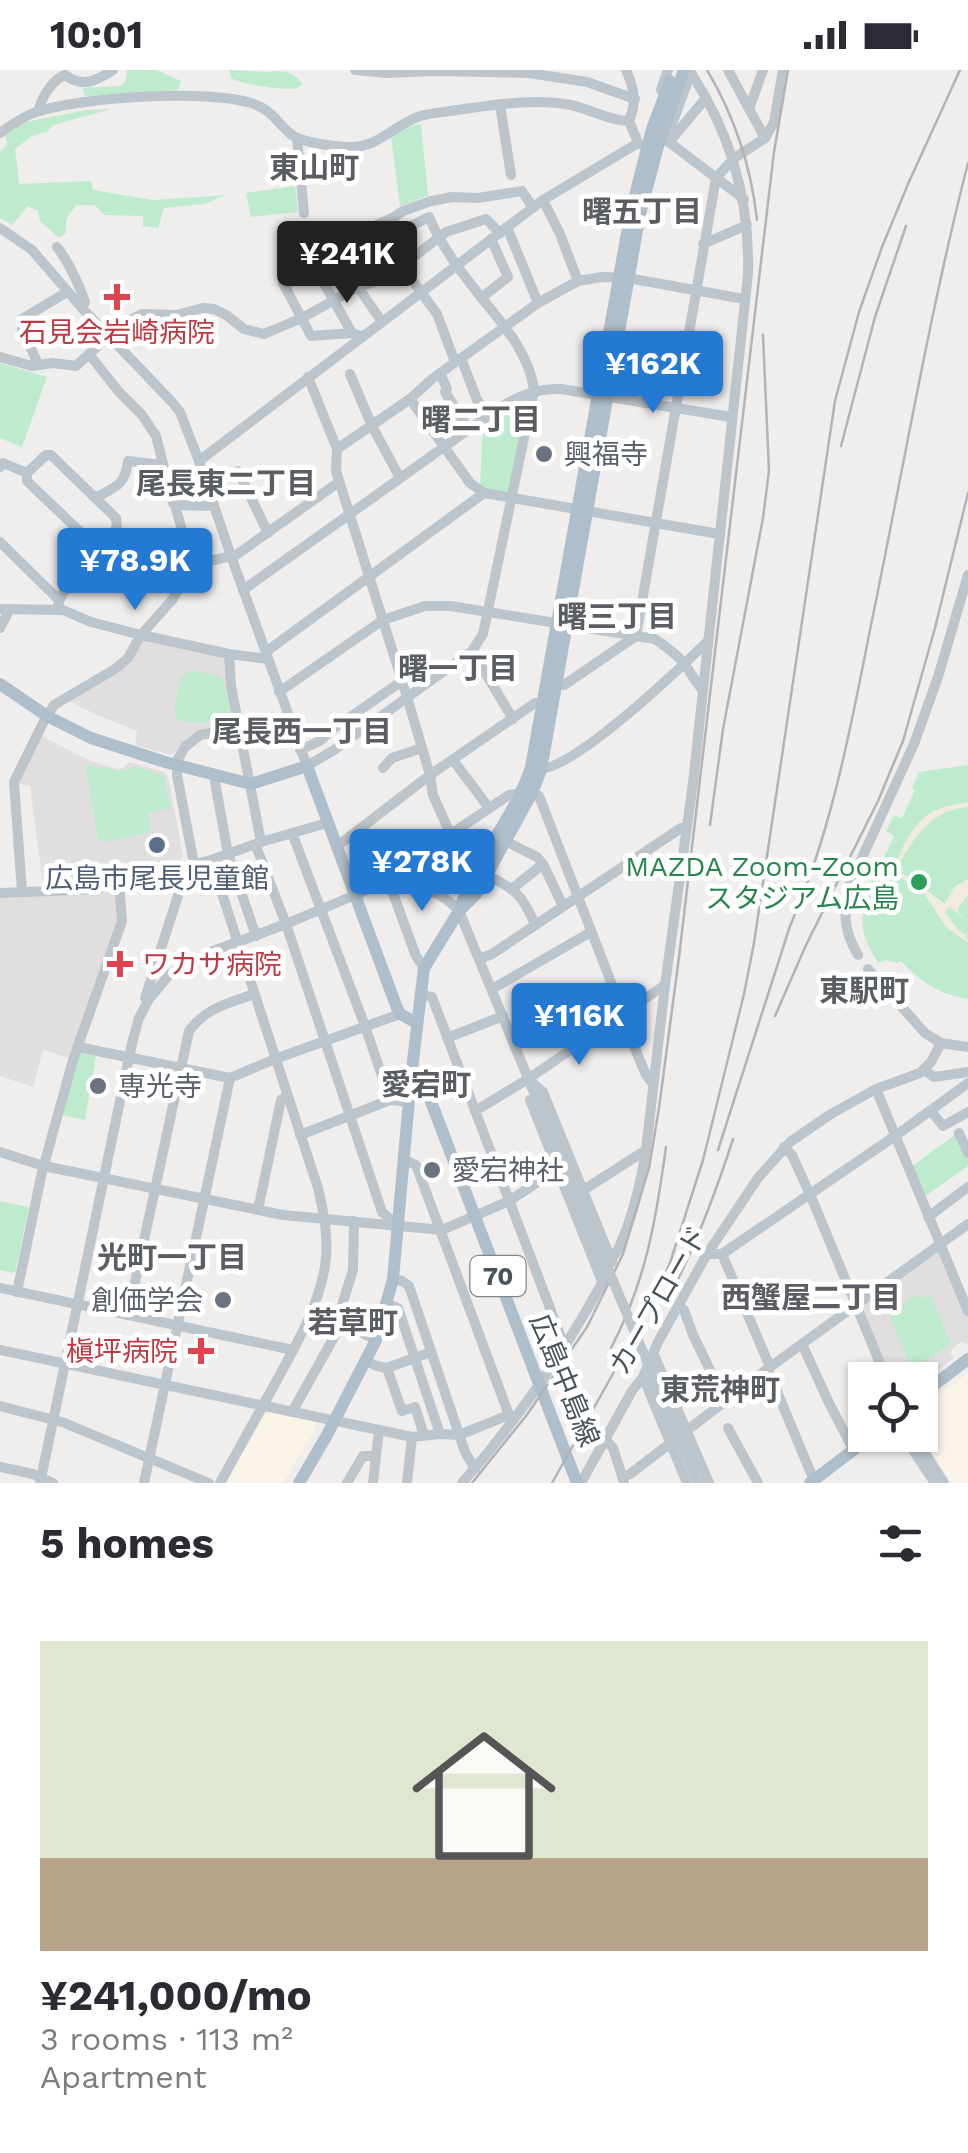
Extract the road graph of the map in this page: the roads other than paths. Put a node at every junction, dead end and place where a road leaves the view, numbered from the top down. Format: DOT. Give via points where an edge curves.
graph roads {
  1 [pos="113,70"];
  2 [pos="355,70"];
  3 [pos="626,70"];
  4 [pos="672,70"];
  5 [pos="728,70"];
  6 [pos="763,70"];
  7 [pos="783,70"];
  8 [pos="688,71"];
  9 [pos="706,98"];
  10 [pos="634,99"];
  11 [pos="500,105"];
  12 [pos="750,106"];
  13 [pos="38,111"];
  14 [pos="629,121"];
  15 [pos="0,133"];
  16 [pos="297,138"];
  17 [pos="765,138"];
  18 [pos="655,142"];
  19 [pos="733,159"];
  20 [pos="511,175"];
  21 [pos="716,178"];
  22 [pos="744,199"];
  23 [pos="543,200"];
  24 [pos="533,208"];
  25 [pos="304,213"];
  26 [pos="747,225"];
  27 [pos="0,228"];
  28 [pos="499,233"];
  29 [pos="438,238"];
  30 [pos="383,240"];
  31 [pos="316,244"];
  32 [pos="704,244"];
  33 [pos="57,247"];
  34 [pos="458,265"];
  35 [pos="402,266"];
  36 [pos="346,268"];
  37 [pos="320,276"];
  38 [pos="623,278"];
  39 [pos="578,282"];
  40 [pos="358,287"];
  41 [pos="695,290"];
  42 [pos="67,292"];
  43 [pos="420,293"];
  44 [pos="481,298"];
  45 [pos="744,299"];
  46 [pos="333,302"];
  47 [pos="538,303"];
  48 [pos="82,308"];
  49 [pos="302,318"];
  50 [pos="382,322"];
  51 [pos="504,326"];
  52 [pos="107,335"];
  53 [pos="357,335"];
  54 [pos="90,354"];
  55 [pos="0,357"];
  56 [pos="458,360"];
  57 [pos="38,364"];
  58 [pos="440,373"];
  59 [pos="350,374"];
  60 [pos="308,378"];
  61 [pos="534,390"];
  62 [pos="602,394"];
  63 [pos="410,399"];
  64 [pos="675,407"];
  65 [pos="488,415"];
  66 [pos="732,417"];
  67 [pos="372,426"];
  68 [pos="469,430"];
  69 [pos="444,446"];
  70 [pos="337,450"];
  71 [pos="200,461"];
  72 [pos="1,462"];
  73 [pos="162,465"];
  74 [pos="238,471"];
  75 [pos="27,473"];
  76 [pos="400,478"];
  77 [pos="339,482"];
  78 [pos="484,493"];
  79 [pos="95,498"];
  80 [pos="512,498"];
  81 [pos="175,505"];
  82 [pos="214,506"];
  83 [pos="582,511"];
  84 [pos="349,514"];
  85 [pos="655,523"];
  86 [pos="268,532"];
  87 [pos="719,534"];
  88 [pos="84,536"];
  89 [pos="0,542"];
  90 [pos="231,556"];
  91 [pos="198,559"];
  92 [pos="968,575"];
  93 [pos="370,578"];
  94 [pos="243,590"];
  95 [pos="966,590"];
  96 [pos="58,605"];
  97 [pos="5,609"];
  98 [pos="490,611"];
  99 [pos="383,620"];
  100 [pos="562,624"];
  101 [pos="0,628"];
  102 [pos="141,634"];
  103 [pos="636,636"];
  104 [pos="707,642"];
  105 [pos="472,651"];
  106 [pos="229,654"];
  107 [pos="268,655"];
  108 [pos="685,664"];
  109 [pos="402,681"];
  110 [pos="0,684"];
  111 [pos="557,684"];
  112 [pos="702,690"];
  113 [pos="279,692"];
  114 [pos="407,697"];
  115 [pos="543,703"];
  116 [pos="47,716"];
  117 [pos="513,719"];
  118 [pos="239,727"];
  119 [pos="422,748"];
  120 [pos="300,750"];
  121 [pos="454,760"];
  122 [pos="176,765"];
  123 [pos="307,766"];
  124 [pos="383,768"];
  125 [pos="536,769"];
  126 [pos="217,775"];
  127 [pos="430,776"];
  128 [pos="0,778"];
  129 [pos="14,782"];
  130 [pos="251,784"];
  131 [pos="528,793"];
  132 [pos="489,808"];
  133 [pos="328,823"];
  134 [pos="686,828"];
  135 [pos="292,833"];
  136 [pos="448,835"];
  137 [pos="505,841"];
  138 [pos="258,844"];
  139 [pos="336,847"];
  140 [pos="228,854"];
  141 [pos="211,860"];
  142 [pos="543,864"];
  143 [pos="188,866"];
  144 [pos="487,876"];
  145 [pos="387,877"];
  146 [pos="118,884"];
  147 [pos="467,886"];
  148 [pos="513,888"];
  149 [pos="22,892"];
  150 [pos="0,893"];
  151 [pos="354,896"];
  152 [pos="577,896"];
  153 [pos="562,906"];
  154 [pos="320,910"];
  155 [pos="460,911"];
  156 [pos="286,924"];
  157 [pos="535,924"];
  158 [pos="591,932"];
  159 [pos="256,936"];
  160 [pos="237,944"];
  161 [pos="858,954"];
  162 [pos="157,958"];
  163 [pos="480,959"];
  164 [pos="424,968"];
  165 [pos="868,969"];
  166 [pos="166,978"];
  167 [pos="665,985"];
  168 [pos="492,989"];
  169 [pos="254,994"];
  170 [pos="420,994"];
  171 [pos="400,1014"];
  172 [pos="502,1016"];
  173 [pos="621,1016"];
  174 [pos="139,1018"];
  175 [pos="417,1022"];
  176 [pos="365,1026"];
  177 [pos="447,1038"];
  178 [pos="324,1042"];
  179 [pos="940,1043"];
  180 [pos="78,1047"];
  181 [pos="968,1047"];
  182 [pos="130,1058"];
  183 [pos="276,1059"];
  184 [pos="180,1068"];
  185 [pos="924,1070"];
  186 [pos="968,1072"];
  187 [pos="230,1078"];
  188 [pos="410,1078"];
  189 [pos="528,1079"];
  190 [pos="654,1084"];
  191 [pos="968,1084"];
  192 [pos="876,1089"];
  193 [pos="287,1095"];
  194 [pos="390,1100"];
  195 [pos="409,1102"];
  196 [pos="475,1111"];
  197 [pos="931,1111"];
  198 [pos="968,1112"];
  199 [pos="350,1116"];
  200 [pos="959,1133"];
  201 [pos="300,1135"];
  202 [pos="896,1136"];
  203 [pos="784,1147"];
  204 [pos="646,1150"];
  205 [pos="0,1152"];
  206 [pos="968,1152"];
  207 [pos="405,1160"];
  208 [pos="44,1166"];
  209 [pos="556,1170"];
  210 [pos="104,1179"];
  211 [pos="968,1187"];
  212 [pos="155,1188"];
  213 [pos="582,1191"];
  214 [pos="810,1194"];
  215 [pos="203,1200"];
  216 [pos="509,1201"];
  217 [pos="258,1210"];
  218 [pos="928,1216"];
  219 [pos="476,1217"];
  220 [pos="325,1219"];
  221 [pos="354,1222"];
  222 [pos="968,1224"];
  223 [pos="398,1226"];
  224 [pos="442,1230"];
  225 [pos="940,1246"];
  226 [pos="707,1254"];
  227 [pos="722,1254"];
  228 [pos="612,1261"];
  229 [pos="393,1279"];
  230 [pos="601,1282"];
  231 [pos="0,1288"];
  232 [pos="16,1292"];
  233 [pos="318,1292"];
  234 [pos="345,1297"];
  235 [pos="386,1303"];
  236 [pos="77,1304"];
  237 [pos="678,1305"];
  238 [pos="856,1306"];
  239 [pos="314,1308"];
  240 [pos="968,1312"];
  241 [pos="128,1315"];
  242 [pos="339,1322"];
  243 [pos="176,1325"];
  244 [pos="376,1340"];
  245 [pos="568,1344"];
  246 [pos="802,1344"];
  247 [pos="0,1350"];
  248 [pos="293,1350"];
  249 [pos="431,1352"];
  250 [pos="654,1355"];
  251 [pos="415,1358"];
  252 [pos="968,1360"];
  253 [pos="366,1361"];
  254 [pos="879,1362"];
  255 [pos="65,1364"];
  256 [pos="386,1368"];
  257 [pos="769,1368"];
  258 [pos="712,1374"];
  259 [pos="643,1377"];
  260 [pos="938,1382"];
  261 [pos="165,1385"];
  262 [pos="539,1385"];
  263 [pos="0,1406"];
  264 [pos="263,1406"];
  265 [pos="292,1412"];
  266 [pos="512,1417"];
  267 [pos="53,1419"];
  268 [pos="334,1420"];
  269 [pos="728,1428"];
  270 [pos="378,1430"];
  271 [pos="685,1430"];
  272 [pos="440,1434"];
  273 [pos="459,1435"];
  274 [pos="418,1436"];
  275 [pos="605,1439"];
  276 [pos="848,1440"];
  277 [pos="670,1442"];
  278 [pos="849,1452"];
  279 [pos="915,1452"];
  280 [pos="924,1452"];
  281 [pos="376,1456"];
  282 [pos="148,1457"];
  283 [pos="0,1467"];
  284 [pos="475,1469"];
  285 [pos="41,1480"];
  286 [pos="623,1480"];
  287 [pos="813,1482"];
  288 [pos="53,1483"];
  289 [pos="144,1483"];
  290 [pos="209,1483"];
  291 [pos="220,1483"];
  292 [pos="300,1483"];
  293 [pos="347,1483"];
  294 [pos="373,1483"];
  295 [pos="406,1483"];
  296 [pos="462,1483"];
  297 [pos="579,1483"];
  298 [pos="687,1483"];
  299 [pos="698,1483"];
  300 [pos="709,1483"];
  301 [pos="758,1483"];
  302 [pos="935,1483"];
  303 [pos="944,1483"];
  1 -- 13 [label="street" via="92,82 62,75"];
  2 -- 10 [label="street" via="529,72"];
  3 -- 10 [label="street"];
  4 -- 18 [label="main road"];
  5 -- 12 [label="street"];
  6 -- 12 [label="street"];
  7 -- 17 [label="street" via="778,124"];
  8 -- 9 [label="street"];
  8 -- 18 [label="main road"];
  9 -- 18 [label="street"];
  9 -- 19 [label="street"];
  10 -- 14 [label="street"];
  11 -- 14 [label="street" via="566,104"];
  11 -- 16 [label="street" via="421,116 365,146"];
  11 -- 20 [label="street"];
  12 -- 17 [label="street"];
  13 -- 15 [label="street"];
  13 -- 16 [label="street" via="217,96 269,110"];
  14 -- 18 [label="street"];
  16 -- 25 [label="street"];
  17 -- 19 [label="street"];
  18 -- 21 [label="street"];
  18 -- 23 [label="street"];
  18 -- 38 [label="main road"];
  19 -- 21 [label="street"];
  19 -- 22 [label="street"];
  21 -- 22 [label="street"];
  21 -- 32 [label="street"];
  22 -- 26 [label="street"];
  23 -- 24 [label="street"];
  23 -- 39 [label="street"];
  24 -- 28 [label="street"];
  24 -- 31 [label="street" via="522,191 430,201 346,239"];
  26 -- 32 [label="street"];
  26 -- 45 [label="street"];
  27 -- 42 [label="street" via="32,250"];
  28 -- 29 [label="street" via="486,220"];
  28 -- 34 [label="street"];
  28 -- 44 [label="street" via="508,277"];
  28 -- 47 [label="street"];
  29 -- 30 [label="street" via="429,218"];
  29 -- 34 [label="street"];
  29 -- 35 [label="street"];
  30 -- 35 [label="street"];
  30 -- 36 [label="street"];
  32 -- 41 [label="street"];
  33 -- 48 [label="street" via="80,285"];
  34 -- 43 [label="street"];
  34 -- 44 [label="street"];
  35 -- 40 [label="street"];
  35 -- 43 [label="street"];
  36 -- 37 [label="street"];
  36 -- 40 [label="street"];
  37 -- 46 [label="street"];
  37 -- 49 [label="street" via="282,283"];
  38 -- 39 [label="street"];
  38 -- 41 [label="street"];
  38 -- 62 [label="main road"];
  39 -- 47 [label="street"];
  40 -- 46 [label="street"];
  40 -- 50 [label="street"];
  41 -- 45 [label="street"];
  41 -- 64 [label="street"];
  42 -- 48 [label="street"];
  42 -- 57 [label="street" via="22,320"];
  43 -- 50 [label="street"];
  43 -- 56 [label="street"];
  44 -- 51 [label="street"];
  45 -- 66 [label="street"];
  46 -- 49 [label="street"];
  46 -- 53 [label="street"];
  47 -- 51 [label="street"];
  48 -- 52 [label="street"];
  49 -- 52 [label="street" via="253,333 203,308 142,314"];
  49 -- 53 [label="street" via="311,336"];
  50 -- 53 [label="street"];
  51 -- 56 [label="street"];
  51 -- 61 [label="street"];
  52 -- 54 [label="street"];
  52 -- 71 [label="street" via="180,412"];
  53 -- 60 [label="street"];
  54 -- 57 [label="street" via="76,366"];
  54 -- 73 [label="street" via="142,414 156,436"];
  55 -- 57 [label="street"];
  56 -- 58 [label="street"];
  56 -- 65 [label="street"];
  58 -- 63 [label="street"];
  58 -- 68 [label="street"];
  59 -- 67 [label="street"];
  60 -- 70 [label="street"];
  60 -- 71 [label="street"];
  61 -- 62 [label="street"];
  61 -- 65 [label="street"];
  61 -- 80 [label="street"];
  62 -- 64 [label="street"];
  62 -- 83 [label="main road"];
  63 -- 67 [label="street"];
  63 -- 69 [label="street"];
  64 -- 66 [label="street"];
  64 -- 85 [label="street"];
  65 -- 68 [label="street"];
  66 -- 87 [label="street"];
  67 -- 70 [label="street"];
  67 -- 76 [label="street"];
  68 -- 69 [label="street"];
  69 -- 76 [label="street"];
  69 -- 78 [label="street"];
  70 -- 77 [label="street"];
  71 -- 82 [label="street"];
  72 -- 75 [label="street"];
  73 -- 79 [label="street" via="128,461 126,476"];
  73 -- 81 [label="street"];
  74 -- 86 [label="street"];
  75 -- 79 [label="street" via="50,455"];
  75 -- 88 [label="street" via="27,481"];
  76 -- 84 [label="street"];
  77 -- 84 [label="street"];
  77 -- 86 [label="street"];
  78 -- 80 [label="street"];
  78 -- 93 [label="street"];
  79 -- 88 [label="street" via="116,518 117,528 97,548"];
  80 -- 83 [label="street"];
  80 -- 98 [label="street"];
  81 -- 82 [label="street"];
  81 -- 91 [label="street" via="185,544"];
  82 -- 90 [label="street"];
  83 -- 85 [label="street"];
  83 -- 100 [label="main road"];
  84 -- 93 [label="street"];
  84 -- 94 [label="street"];
  85 -- 87 [label="street"];
  85 -- 103 [label="street"];
  86 -- 90 [label="street"];
  87 -- 104 [label="street"];
  88 -- 96 [label="street" via="68,557 75,568"];
  89 -- 96 [label="street"];
  90 -- 91 [label="street"];
  90 -- 94 [label="street"];
  91 -- 102 [label="street"];
  92 -- 95 [label="street"];
  93 -- 99 [label="street"];
  93 -- 107 [label="street"];
  94 -- 107 [label="street"];
  95 -- 161 [label="street" via="914,744 850,884 844,920"];
  96 -- 97 [label="street"];
  96 -- 102 [label="street" via="90,622"];
  97 -- 101 [label="street"];
  98 -- 99 [label="street" via="425,606"];
  98 -- 100 [label="street"];
  98 -- 105 [label="street"];
  99 -- 109 [label="street"];
  99 -- 113 [label="street"];
  100 -- 103 [label="street"];
  100 -- 111 [label="main road"];
  100 -- 115 [label="main road"];
  102 -- 106 [label="street"];
  102 -- 116 [label="street" via="128,658 54,704"];
  103 -- 108 [label="street" via="655,639"];
  103 -- 111 [label="street"];
  104 -- 108 [label="street"];
  104 -- 112 [label="street"];
  105 -- 114 [label="street"];
  105 -- 117 [label="street"];
  106 -- 107 [label="street"];
  106 -- 118 [label="street"];
  107 -- 113 [label="street"];
  108 -- 112 [label="street"];
  108 -- 125 [label="street" via="612,727 550,768"];
  109 -- 114 [label="street"];
  109 -- 120 [label="street"];
  110 -- 116 [label="main road"];
  111 -- 125 [label="main road"];
  112 -- 134 [label="street"];
  113 -- 120 [label="street"];
  114 -- 119 [label="street"];
  114 -- 123 [label="street"];
  115 -- 117 [label="street"];
  115 -- 125 [label="main road"];
  116 -- 122 [label="main road" via="90,738"];
  116 -- 129 [label="street"];
  117 -- 121 [label="street"];
  118 -- 122 [label="street" via="200,735"];
  118 -- 130 [label="street"];
  119 -- 124 [label="street"];
  119 -- 127 [label="street"];
  120 -- 123 [label="street"];
  121 -- 127 [label="street"];
  121 -- 132 [label="street"];
  122 -- 126 [label="main road"];
  122 -- 143 [label="street"];
  123 -- 130 [label="main road"];
  123 -- 133 [label="main road"];
  125 -- 131 [label="main road"];
  126 -- 130 [label="main road"];
  126 -- 140 [label="street"];
  127 -- 136 [label="street"];
  127 -- 139 [label="street"];
  128 -- 129 [label="street"];
  129 -- 149 [label="street"];
  130 -- 138 [label="street"];
  131 -- 132 [label="street"];
  131 -- 137 [label="main road"];
  131 -- 147 [label="main road"];
  131 -- 152 [label="street" via="539,796"];
  132 -- 136 [label="street"];
  133 -- 135 [label="street"];
  133 -- 139 [label="main road"];
  134 -- 152 [label="street"];
  134 -- 167 [label="street"];
  135 -- 138 [label="street"];
  135 -- 154 [label="street"];
  136 -- 145 [label="street"];
  136 -- 147 [label="street"];
  137 -- 142 [label="street"];
  137 -- 144 [label="main road"];
  138 -- 140 [label="street"];
  138 -- 156 [label="street"];
  139 -- 151 [label="main road"];
  140 -- 141 [label="street"];
  140 -- 159 [label="street"];
  141 -- 143 [label="street"];
  141 -- 160 [label="street"];
  142 -- 148 [label="street"];
  142 -- 153 [label="street"];
  143 -- 146 [label="street"];
  143 -- 162 [label="street"];
  144 -- 148 [label="street"];
  144 -- 155 [label="main road"];
  145 -- 151 [label="street"];
  145 -- 155 [label="street" via="423,886"];
  145 -- 164 [label="street"];
  146 -- 149 [label="street"];
  146 -- 180 [label="street" via="122,921"];
  147 -- 155 [label="main road"];
  148 -- 157 [label="street"];
  149 -- 150 [label="street"];
  151 -- 154 [label="street"];
  151 -- 171 [label="main road"];
  152 -- 153 [label="street"];
  152 -- 158 [label="street"];
  153 -- 157 [label="street"];
  154 -- 156 [label="street"];
  154 -- 176 [label="street"];
  155 -- 163 [label="street"];
  155 -- 164 [label="main road"];
  156 -- 159 [label="street"];
  156 -- 178 [label="street"];
  157 -- 163 [label="street"];
  158 -- 168 [label="street"];
  158 -- 173 [label="street"];
  159 -- 160 [label="street"];
  160 -- 166 [label="street"];
  160 -- 169 [label="street"];
  162 -- 166 [label="street"];
  162 -- 174 [label="street"];
  163 -- 168 [label="street"];
  164 -- 170 [label="main road"];
  165 -- 179 [label="street"];
  166 -- 174 [label="street"];
  167 -- 173 [label="street"];
  167 -- 190 [label="street"];
  168 -- 172 [label="street"];
  169 -- 183 [label="street"];
  169 -- 184 [label="street" via="201,1016 189,1031"];
  170 -- 175 [label="main road"];
  170 -- 177 [label="street" via="432,997"];
  171 -- 175 [label="main road"];
  171 -- 176 [label="street"];
  172 -- 177 [label="street"];
  172 -- 189 [label="street"];
  173 -- 189 [label="street"];
  173 -- 190 [label="street"];
  174 -- 182 [label="street"];
  175 -- 188 [label="main road"];
  176 -- 178 [label="street"];
  176 -- 194 [label="street"];
  177 -- 196 [label="street"];
  178 -- 183 [label="street"];
  178 -- 199 [label="street"];
  179 -- 181 [label="street"];
  179 -- 185 [label="street"];
  180 -- 182 [label="street"];
  180 -- 208 [label="street"];
  182 -- 184 [label="street"];
  182 -- 210 [label="street"];
  183 -- 187 [label="street"];
  183 -- 193 [label="street"];
  184 -- 187 [label="street"];
  184 -- 212 [label="street"];
  185 -- 186 [label="street" via="934,1077"];
  185 -- 192 [label="street, カープロード"];
  187 -- 215 [label="street"];
  188 -- 195 [label="main road"];
  188 -- 219 [label="main road, 広島中島線 / 70" via="425,1086"];
  189 -- 196 [label="street"];
  189 -- 209 [label="street"];
  189 -- 213 [label="street" via="543,1092"];
  189 -- 299 [label="street, bridge"];
  190 -- 204 [label="street"];
  191 -- 197 [label="street"];
  192 -- 202 [label="street"];
  192 -- 203 [label="street, カープロード"];
  193 -- 201 [label="street"];
  193 -- 217 [label="street"];
  194 -- 195 [label="street"];
  194 -- 199 [label="street"];
  195 -- 207 [label="main road"];
  196 -- 216 [label="street"];
  197 -- 198 [label="street" via="943,1126"];
  197 -- 202 [label="street"];
  199 -- 201 [label="street"];
  199 -- 223 [label="street" via="382,1212"];
  200 -- 206 [label="street"];
  201 -- 220 [label="street"];
  202 -- 214 [label="street"];
  202 -- 218 [label="street"];
  203 -- 214 [label="street"];
  203 -- 226 [label="street, カープロード"];
  204 -- 213 [label="street"];
  204 -- 228 [label="street"];
  205 -- 208 [label="street"];
  207 -- 223 [label="main road"];
  207 -- 224 [label="street" via="416,1165"];
  208 -- 210 [label="street"];
  208 -- 232 [label="street"];
  209 -- 216 [label="street"];
  209 -- 230 [label="street"];
  210 -- 212 [label="street"];
  210 -- 236 [label="street"];
  211 -- 218 [label="street"];
  212 -- 215 [label="street"];
  212 -- 241 [label="street"];
  213 -- 228 [label="street"];
  214 -- 227 [label="street"];
  214 -- 238 [label="street"];
  215 -- 217 [label="street"];
  215 -- 243 [label="street"];
  216 -- 219 [label="street"];
  216 -- 245 [label="street"];
  217 -- 220 [label="street"];
  218 -- 225 [label="street"];
  219 -- 224 [label="street"];
  219 -- 262 [label="main road, 広島中島線 / 70"];
  220 -- 221 [label="street"];
  220 -- 233 [label="street"];
  221 -- 223 [label="street"];
  221 -- 234 [label="street"];
  222 -- 225 [label="street"];
  223 -- 224 [label="street"];
  223 -- 229 [label="main road"];
  224 -- 266 [label="street"];
  225 -- 238 [label="street"];
  225 -- 240 [label="street"];
  226 -- 227 [label="street"];
  226 -- 237 [label="street, カープロード"];
  227 -- 257 [label="street"];
  228 -- 230 [label="street"];
  229 -- 235 [label="main road"];
  229 -- 249 [label="street" via="409,1286"];
  230 -- 245 [label="street"];
  231 -- 232 [label="street"];
  232 -- 236 [label="street"];
  233 -- 234 [label="street"];
  233 -- 239 [label="street"];
  234 -- 242 [label="street"];
  235 -- 244 [label="main road"];
  235 -- 251 [label="street" via="398,1308"];
  236 -- 241 [label="street"];
  236 -- 255 [label="street"];
  237 -- 250 [label="street, カープロード"];
  237 -- 258 [label="street"];
  238 -- 246 [label="street"];
  238 -- 254 [label="street"];
  239 -- 242 [label="street"];
  239 -- 248 [label="street"];
  241 -- 243 [label="street"];
  242 -- 244 [label="street"];
  242 -- 265 [label="street"];
  243 -- 248 [label="street"];
  243 -- 261 [label="street"];
  244 -- 253 [label="main road"];
  245 -- 262 [label="street"];
  246 -- 257 [label="street"];
  246 -- 276 [label="street"];
  247 -- 255 [label="street"];
  248 -- 264 [label="street"];
  249 -- 251 [label="street"];
  249 -- 273 [label="street"];
  250 -- 259 [label="street, カープロード"];
  250 -- 271 [label="street"];
  251 -- 256 [label="street"];
  251 -- 272 [label="street"];
  252 -- 260 [label="main road"];
  253 -- 256 [label="street"];
  253 -- 268 [label="main road"];
  255 -- 261 [label="street"];
  255 -- 267 [label="street"];
  256 -- 274 [label="street" via="402,1411 415,1407"];
  257 -- 271 [label="street"];
  257 -- 287 [label="street"];
  259 -- 275 [label="street, カープロード"];
  259 -- 277 [label="street"];
  261 -- 264 [label="street"];
  261 -- 282 [label="street"];
  262 -- 266 [label="street"];
  262 -- 297 [label="main road, 広島中島線 / 70"];
  263 -- 267 [label="street"];
  264 -- 265 [label="street"];
  264 -- 291 [label="street"];
  265 -- 268 [label="street"];
  266 -- 273 [label="street"];
  266 -- 284 [label="street"];
  267 -- 282 [label="street"];
  267 -- 285 [label="street"];
  268 -- 270 [label="street"];
  268 -- 292 [label="main road"];
  269 -- 301 [label="street"];
  270 -- 274 [label="street"];
  270 -- 281 [label="street"];
  271 -- 277 [label="street"];
  271 -- 300 [label="street"];
  272 -- 273 [label="street"];
  272 -- 274 [label="street"];
  273 -- 284 [label="street"];
  274 -- 295 [label="street"];
  275 -- 286 [label="street"];
  275 -- 297 [label="street, カープロード"];
  277 -- 286 [label="street"];
  277 -- 298 [label="street"];
  278 -- 287 [label="main road"];
  279 -- 302 [label="street"];
  280 -- 303 [label="street"];
  281 -- 293 [label="street" via="363,1456"];
  281 -- 294 [label="street"];
  282 -- 289 [label="street"];
  282 -- 290 [label="street"];
  283 -- 285 [label="street"];
  284 -- 296 [label="street"];
  285 -- 288 [label="street"];
}
